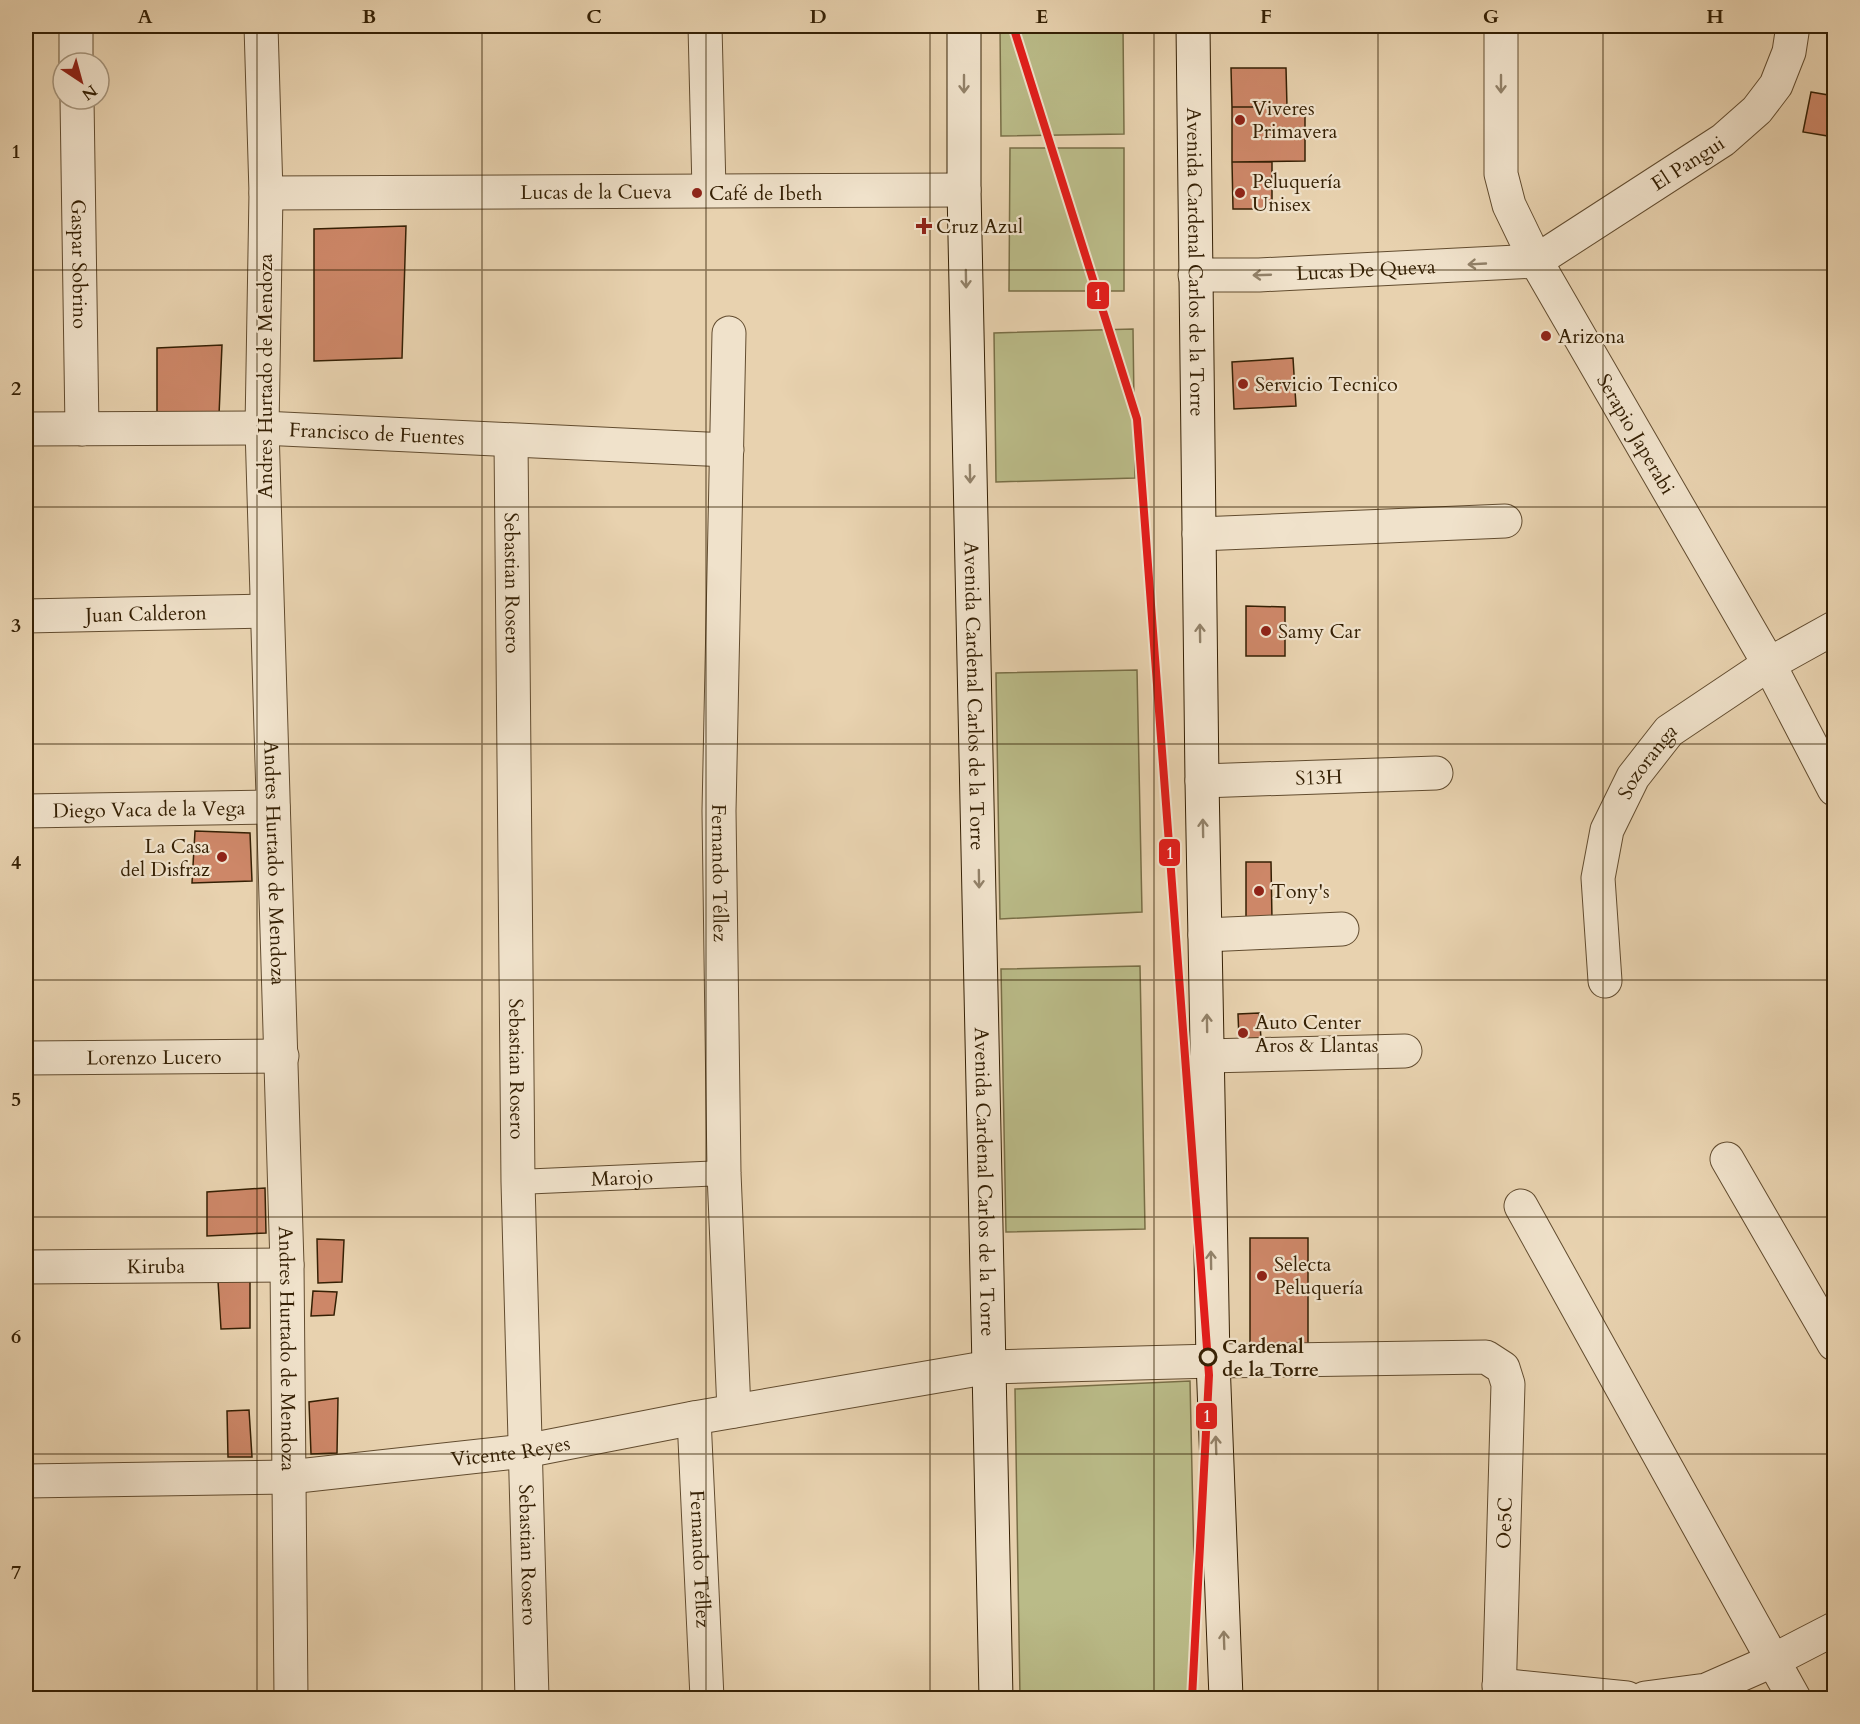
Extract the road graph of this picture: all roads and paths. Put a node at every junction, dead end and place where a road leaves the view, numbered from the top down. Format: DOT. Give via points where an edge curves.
graph roads {
  1 [pos="76,26"];
  2 [pos="261,26"];
  3 [pos="705,26"];
  4 [pos="964,26"];
  5 [pos="1193,26"];
  6 [pos="1501,26"];
  7 [pos="1793,26"];
  8 [pos="76,51"];
  9 [pos="77,111"];
  10 [pos="709,190"];
  11 [pos="964,190"];
  12 [pos="266,193"];
  13 [pos="1536,261"];
  14 [pos="1196,275"];
  15 [pos="729,333"];
  16 [pos="262,428"];
  17 [pos="26,429"];
  18 [pos="82,429"];
  19 [pos="510,441"];
  20 [pos="728,450"];
  21 [pos="1505,521"];
  22 [pos="1199,534"];
  23 [pos="267,611"];
  24 [pos="26,616"];
  25 [pos="1834,628"];
  26 [pos="1769,664"];
  27 [pos="1436,773"];
  28 [pos="1202,781"];
  29 [pos="1834,789"];
  30 [pos="273,807"];
  31 [pos="26,811"];
  32 [pos="1342,928"];
  33 [pos="1205,935"];
  34 [pos="1605,981"];
  35 [pos="1405,1051"];
  36 [pos="282,1056"];
  37 [pos="1208,1056"];
  38 [pos="26,1058"];
  39 [pos="1727,1159"];
  40 [pos="724,1173"];
  41 [pos="518,1182"];
  42 [pos="1521,1206"];
  43 [pos="287,1265"];
  44 [pos="26,1267"];
  45 [pos="1834,1344"];
  46 [pos="1213,1361"];
  47 [pos="990,1367"];
  48 [pos="734,1411"];
  49 [pos="694,1418"];
  50 [pos="525,1451"];
  51 [pos="289,1477"];
  52 [pos="26,1481"];
  53 [pos="1834,1629"];
  54 [pos="1772,1661"];
  55 [pos="1499,1692"];
  56 [pos="275,1698"];
  57 [pos="291,1698"];
  58 [pos="532,1698"];
  59 [pos="707,1698"];
  60 [pos="996,1698"];
  61 [pos="1226,1698"];
  62 [pos="1627,1698"];
  63 [pos="1645,1698"];
  64 [pos="1794,1698"];
  1 -- 8 [label="street"];
  2 -- 12 [label="street, Andres Hurtado de Mendoza"];
  3 -- 10 [label="street"];
  4 -- 11 [label="street, Avenida Cardenal Carlos de la Torre, one-way"];
  5 -- 14 [label="street, Avenida Cardenal Carlos de la Torre"];
  6 -- 13 [label="street, Serapio Japerabi, one-way" via="1502,174 1509,204"];
  7 -- 13 [label="street, El Pangui" via="1789,52 1776,85 1757,110 1713,146"];
  9 -- 18 [label="street, Gaspar Sobrino"];
  10 -- 11 [label="street, Lucas de la Cueva"];
  10 -- 12 [label="street, Lucas de la Cueva"];
  11 -- 47 [label="street, Avenida Cardenal Carlos de la Torre, one-way"];
  12 -- 16 [label="street, Andres Hurtado de Mendoza"];
  13 -- 14 [label="street, Lucas De Queva, one-way"];
  13 -- 26 [label="street, Serapio Japerabi"];
  14 -- 22 [label="street, Avenida Cardenal Carlos de la Torre"];
  15 -- 20 [label="street, Fernando Téllez"];
  16 -- 18 [label="street, Francisco de Fuentes"];
  16 -- 19 [label="street, Francisco de Fuentes"];
  16 -- 23 [label="street, Andres Hurtado de Mendoza"];
  17 -- 18 [label="street, Francisco de Fuentes"];
  19 -- 20 [label="street, Francisco de Fuentes"];
  19 -- 41 [label="street, Sebastian Rosero"];
  20 -- 40 [label="street, Fernando Téllez" via="719,811"];
  21 -- 22 [label="street"];
  28 -- 22 [label="street, Avenida Cardenal Carlos de la Torre, one-way"];
  23 -- 24 [label="street, Juan Calderon"];
  23 -- 30 [label="street, Andres Hurtado de Mendoza"];
  25 -- 26 [label="street, Sozoranga"];
  26 -- 29 [label="street, Serapio Japerabi"];
  26 -- 34 [label="street, Sozoranga" via="1669,731 1633,777 1607,830 1599,878"];
  27 -- 28 [label="street, S13H"];
  33 -- 28 [label="street, Avenida Cardenal Carlos de la Torre, one-way"];
  30 -- 31 [label="street, Diego Vaca de la Vega"];
  30 -- 36 [label="street, Andres Hurtado de Mendoza"];
  32 -- 33 [label="street"];
  37 -- 33 [label="street, Avenida Cardenal Carlos de la Torre, one-way"];
  35 -- 37 [label="street"];
  36 -- 38 [label="street, Lorenzo Lucero"];
  36 -- 43 [label="street, Andres Hurtado de Mendoza"];
  46 -- 37 [label="street, Avenida Cardenal Carlos de la Torre, one-way"];
  39 -- 45 [label="street"];
  40 -- 41 [label="lane, Marojo"];
  40 -- 48 [label="street, Fernando Téllez"];
  41 -- 50 [label="street, Sebastian Rosero"];
  42 -- 54 [label="street"];
  43 -- 44 [label="street, Kiruba"];
  43 -- 51 [label="street, Andres Hurtado de Mendoza"];
  46 -- 47 [label="street"];
  46 -- 55 [label="street, Oe5C" via="1486,1356 1503,1368 1508,1384"];
  61 -- 46 [label="street, Avenida Cardenal Carlos de la Torre, one-way"];
  47 -- 48 [label="street, Vicente Reyes"];
  47 -- 60 [label="street, Avenida Cardenal Carlos de la Torre"];
  48 -- 49 [label="street, Vicente Reyes"];
  49 -- 50 [label="street, Vicente Reyes"];
  49 -- 59 [label="street, Fernando Téllez"];
  50 -- 51 [label="street, Vicente Reyes"];
  50 -- 58 [label="street, Sebastian Rosero"];
  51 -- 52 [label="street, Vicente Reyes"];
  51 -- 57 [label="street, Andres Hurtado de Mendoza"];
  53 -- 54 [label="street"];
  54 -- 63 [label="street" via="1706,1689"];
  54 -- 64 [label="street"];
  55 -- 62 [label="street"];
  56 -- 57 [label="street"];
}
